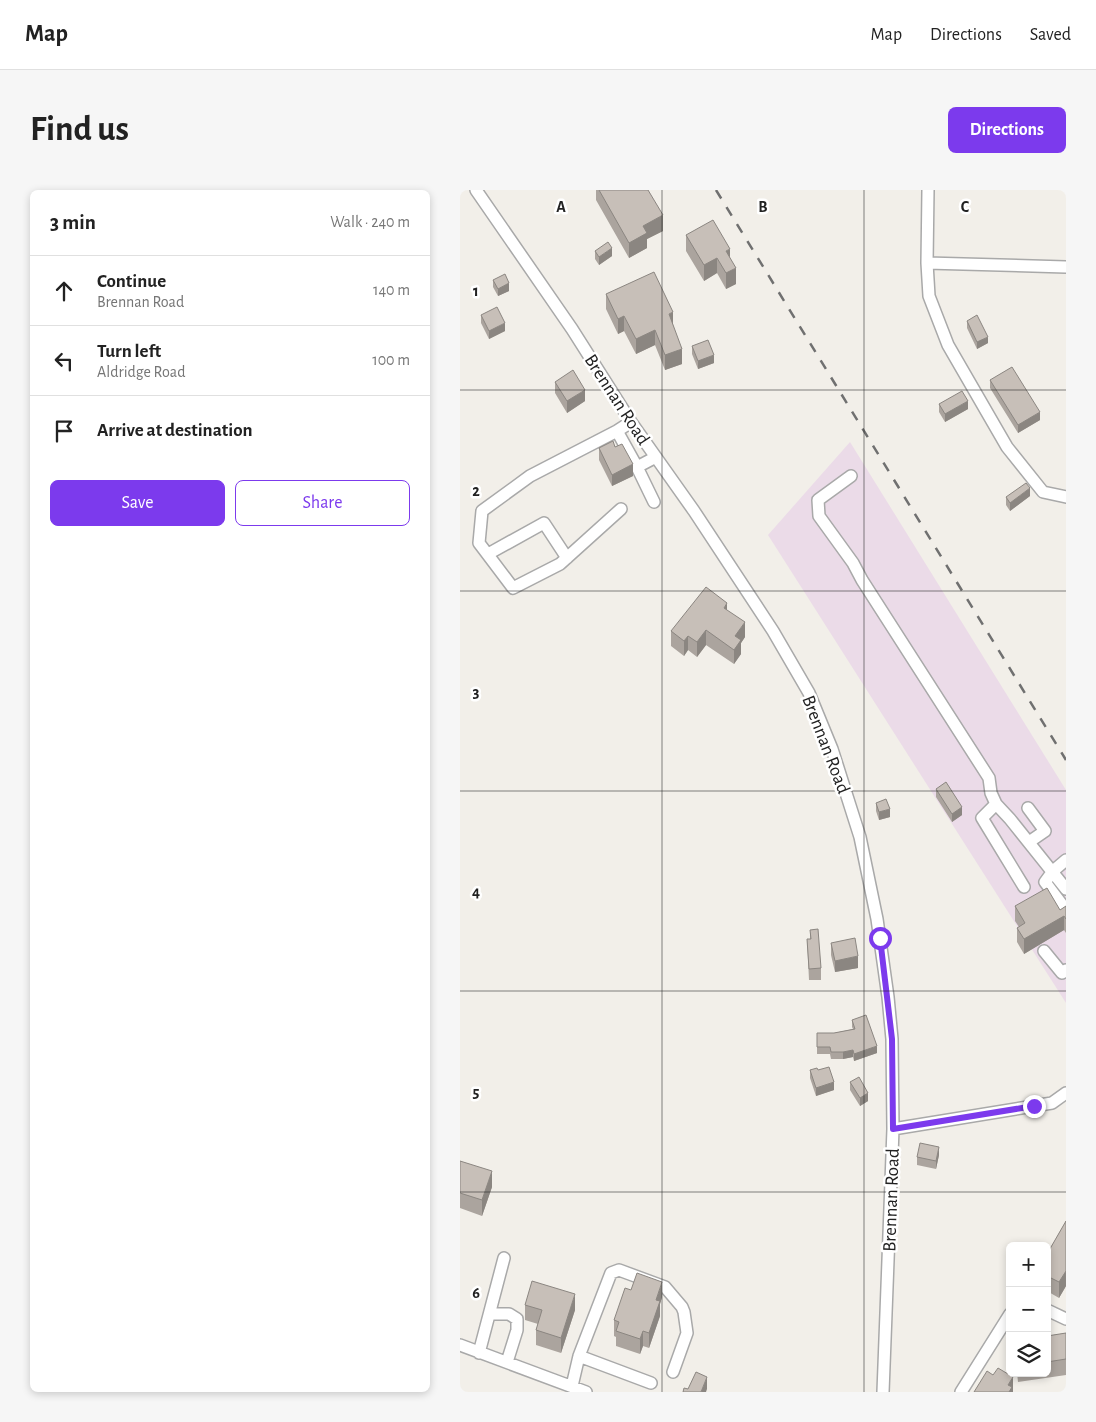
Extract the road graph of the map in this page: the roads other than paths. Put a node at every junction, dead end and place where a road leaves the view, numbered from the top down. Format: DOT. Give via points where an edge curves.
graph roads {
  1 [pos="476,190"];
  2 [pos="928,190"];
  3 [pos="927,263"];
  4 [pos="1066,267"];
  5 [pos="631,422"];
  6 [pos="617,431"];
  7 [pos="656,457"];
  8 [pos="637,467"];
  9 [pos="851,476"];
  10 [pos="1066,497"];
  11 [pos="654,502"];
  12 [pos="621,509"];
  13 [pos="488,554"];
  14 [pos="566,558"];
  15 [pos="996,804"];
  16 [pos="1028,808"];
  17 [pos="1029,842"];
  18 [pos="1066,860"];
  19 [pos="1053,872"];
  20 [pos="1024,887"];
  21 [pos="1066,889"];
  22 [pos="1066,910"];
  23 [pos="1044,951"];
  24 [pos="1066,970"];
  25 [pos="1066,1093"];
  26 [pos="893,1129"];
  27 [pos="504,1258"];
  28 [pos="1051,1312"];
  29 [pos="491,1314"];
  30 [pos="1066,1319"];
  31 [pos="1006,1320"];
  32 [pos="460,1345"];
  33 [pos="479,1353"];
  34 [pos="579,1356"];
  35 [pos="507,1362"];
  36 [pos="674,1372"];
  37 [pos="651,1383"];
  38 [pos="572,1386"];
  39 [pos="586,1392"];
  40 [pos="883,1392"];
  41 [pos="962,1392"];
  1 -- 5 [label="street, Brennan Road" via="572,329"];
  2 -- 3 [label="street"];
  3 -- 4 [label="street"];
  3 -- 10 [label="street" via="928,296 948,345 1007,448 1043,492"];
  5 -- 6 [label="street"];
  5 -- 7 [label="street, Brennan Road"];
  6 -- 8 [label="street"];
  6 -- 13 [label="street" via="530,476 482,511 479,543"];
  7 -- 8 [label="street"];
  7 -- 26 [label="street, Brennan Road" via="773,631 809,693 832,749 860,837 877,919 892,1039"];
  8 -- 11 [label="street"];
  9 -- 15 [label="street" via="818,500 819,516 853,563 989,778"];
  12 -- 14 [label="street"];
  13 -- 14 [label="street" via="514,588"];
  13 -- 14 [label="street" via="544,523"];
  15 -- 17 [label="street"];
  15 -- 20 [label="street" via="982,818"];
  16 -- 17 [label="street" via="1045,831"];
  17 -- 19 [label="street"];
  18 -- 19 [label="street"];
  19 -- 21 [label="street"];
  19 -- 22 [label="street" via="1044,882"];
  23 -- 24 [label="street" via="1062,973"];
  25 -- 26 [label="street" via="1052,1103"];
  26 -- 40 [label="street, Brennan Road"];
  27 -- 29 [label="street"];
  28 -- 30 [label="street"];
  29 -- 33 [label="street"];
  29 -- 35 [label="street" via="509,1314 517,1319"];
  31 -- 41 [label="street"];
  32 -- 33 [label="street"];
  33 -- 35 [label="street"];
  34 -- 36 [label="street" via="611,1273 619,1270 665,1287 682,1306 687,1333"];
  34 -- 37 [label="street"];
  34 -- 38 [label="street"];
  35 -- 38 [label="street"];
  38 -- 39 [label="street"];
}
